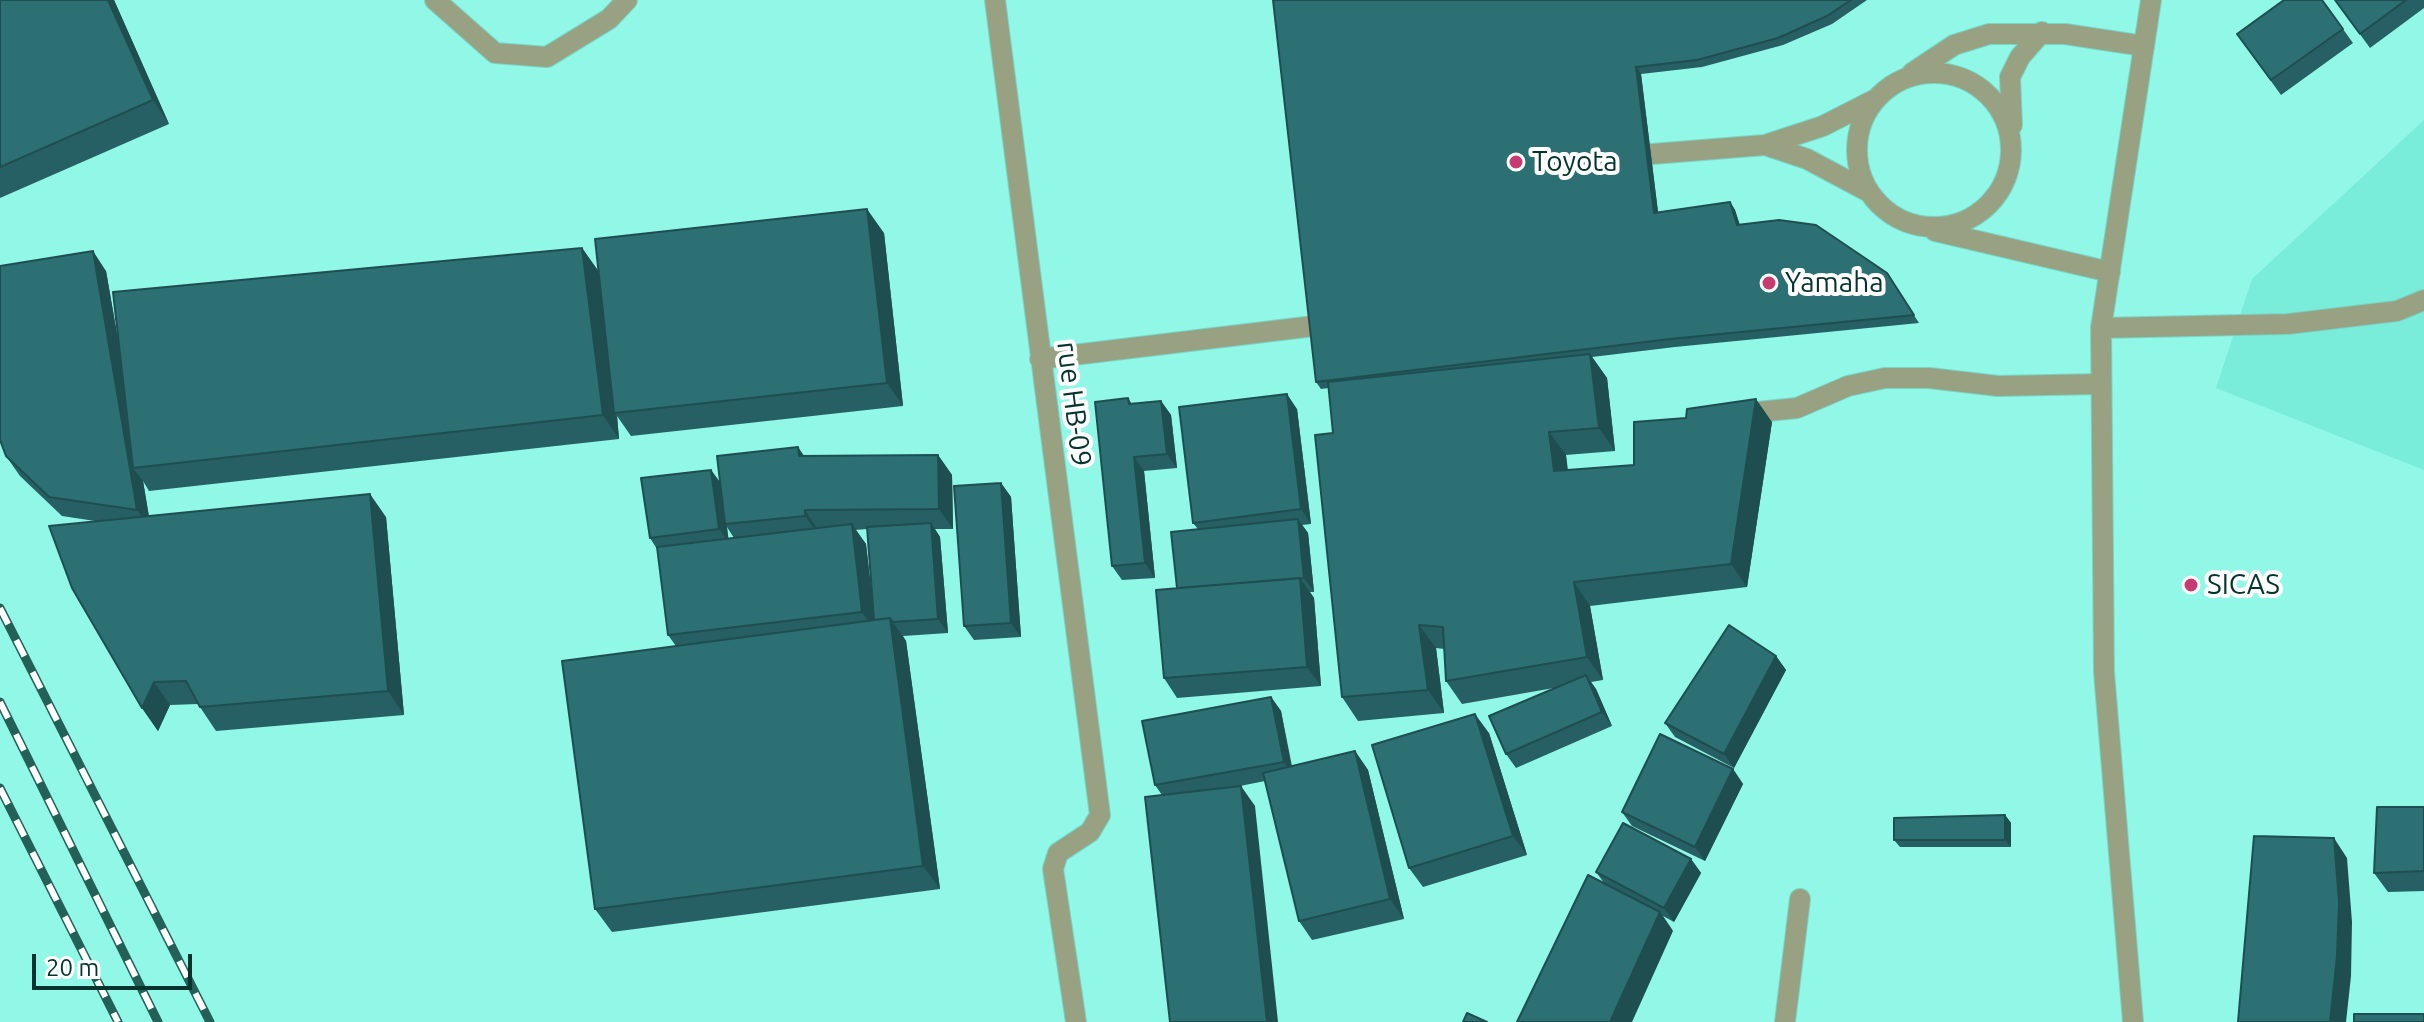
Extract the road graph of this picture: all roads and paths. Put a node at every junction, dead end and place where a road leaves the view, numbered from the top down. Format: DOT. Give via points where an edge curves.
graph roads {
  1 [pos="435,0"];
  2 [pos="627,0"];
  3 [pos="995,0"];
  4 [pos="2151,0"];
  5 [pos="2042,32"];
  6 [pos="2144,46"];
  7 [pos="1907,76"];
  8 [pos="1874,100"];
  9 [pos="2012,137"];
  10 [pos="1765,145"];
  11 [pos="1652,154"];
  12 [pos="1867,191"];
  13 [pos="1916,226"];
  14 [pos="2110,272"];
  15 [pos="2424,300"];
  16 [pos="1314,326"];
  17 [pos="2101,328"];
  18 [pos="1040,359"];
  19 [pos="2101,384"];
  20 [pos="1722,416"];
  21 [pos="1800,899"];
  22 [pos="1076,1022"];
  23 [pos="1785,1022"];
  24 [pos="2133,1022"];
  1 -- 2 [label="street" via="495,53 547,57 609,19"];
  3 -- 18 [label="street, rue HB-09"];
  4 -- 6 [label="street"];
  5 -- 6 [label="street"];
  5 -- 7 [label="street" via="1989,34 1954,45"];
  5 -- 9 [label="street" via="2010,77"];
  6 -- 14 [label="street"];
  7 -- 8 [label="street"];
  7 -- 9 [label="street" via="1943,73 1972,81 2001,109"];
  8 -- 10 [label="street" via="1823,126"];
  8 -- 12 [label="street" via="1858,129 1856,159"];
  9 -- 13 [label="street" via="2009,174 1992,204 1953,226"];
  10 -- 11 [label="street"];
  10 -- 12 [label="street" via="1807,159"];
  12 -- 13 [label="street" via="1886,212"];
  13 -- 14 [label="street"];
  14 -- 17 [label="street"];
  15 -- 17 [label="street" via="2397,311 2288,324"];
  16 -- 18 [label="street"];
  17 -- 19 [label="street"];
  18 -- 22 [label="street, rue HB-09" via="1100,815 1090,832 1058,853 1053,869"];
  19 -- 20 [label="street" via="1998,386 1885,378 1848,386 1797,408"];
  19 -- 24 [label="street" via="2104,672"];
  21 -- 23 [label="street"];
}
